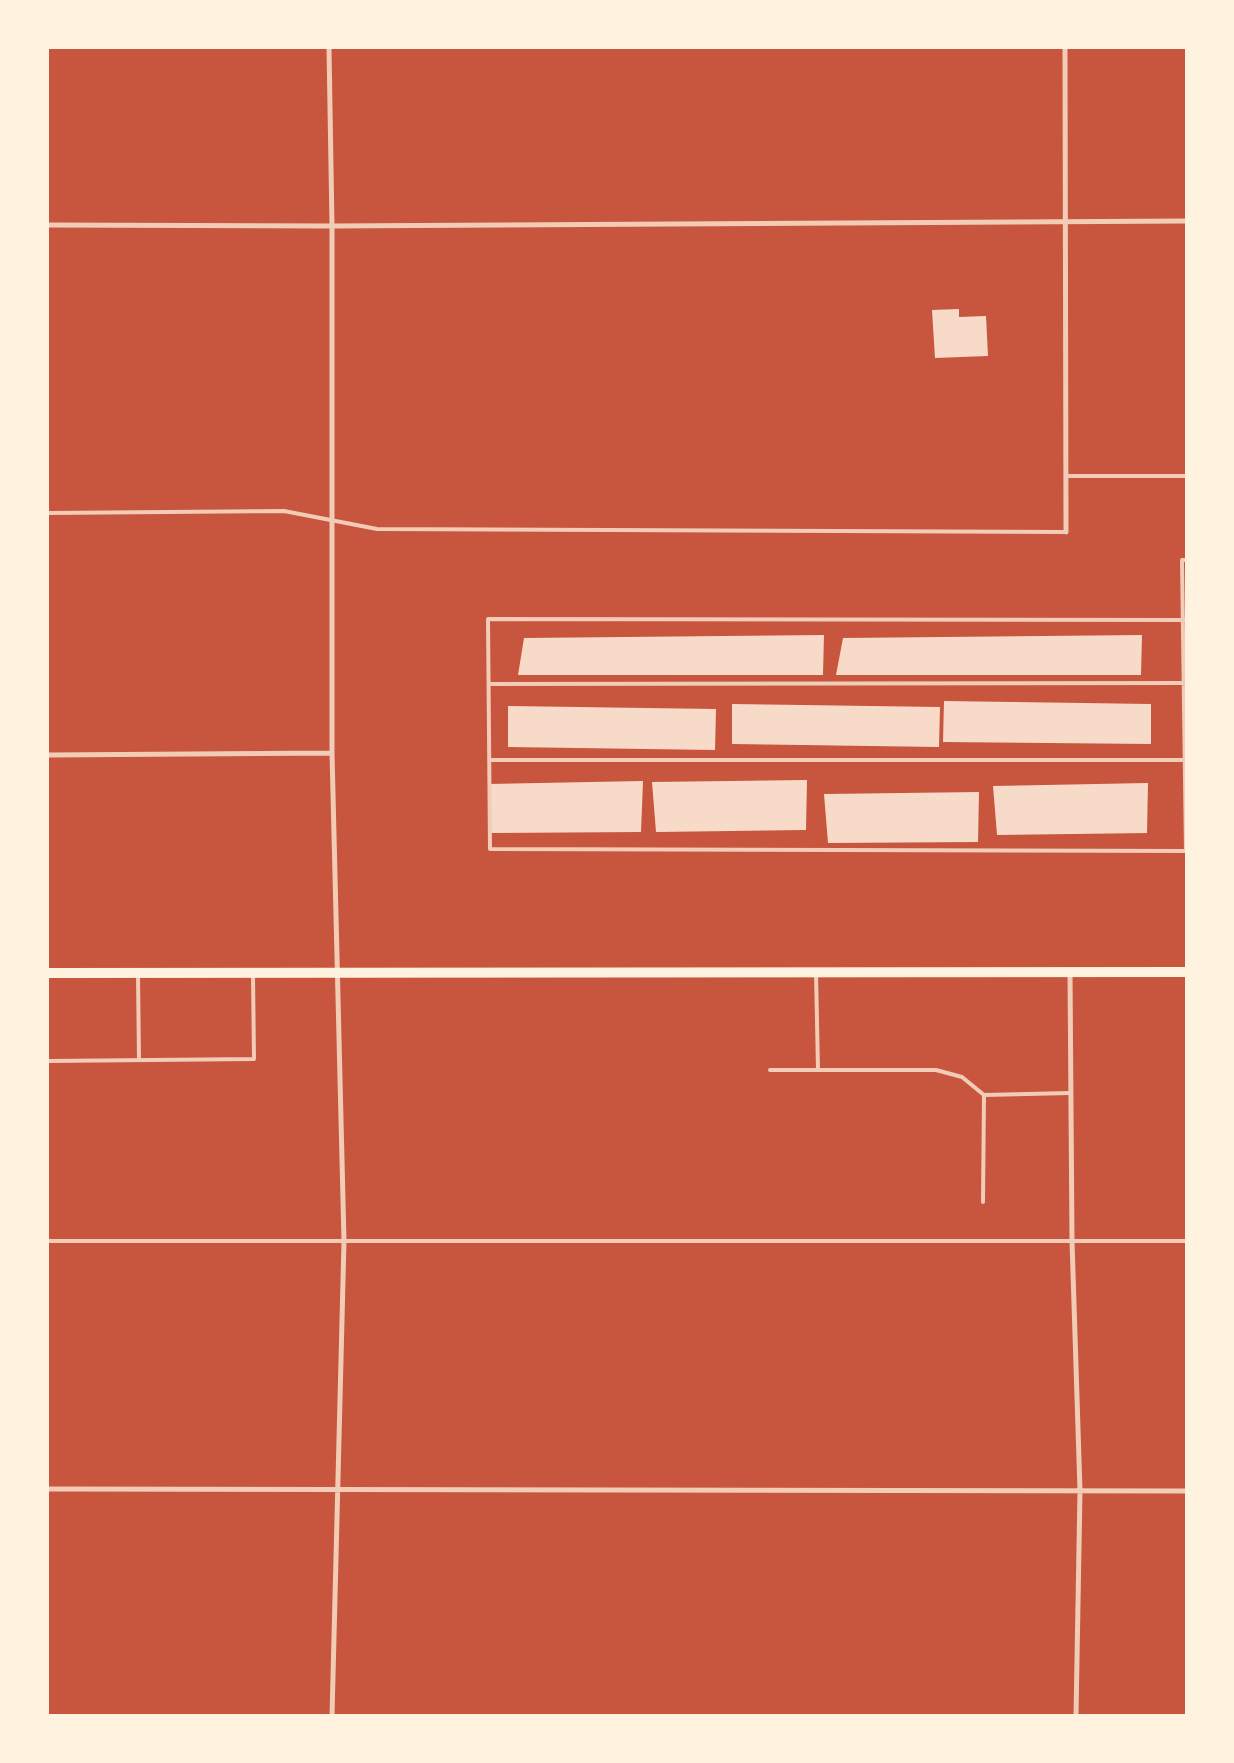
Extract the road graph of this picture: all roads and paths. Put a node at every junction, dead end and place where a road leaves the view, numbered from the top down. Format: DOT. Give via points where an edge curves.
graph roads {
  1 [pos="329,48"];
  2 [pos="1065,48"];
  3 [pos="1065,221"];
  4 [pos="1186,221"];
  5 [pos="48,225"];
  6 [pos="332,226"];
  7 [pos="1066,476"];
  8 [pos="1186,476"];
  9 [pos="48,513"];
  10 [pos="332,520"];
  11 [pos="1066,532"];
  12 [pos="1186,560"];
  13 [pos="1184,620"];
  14 [pos="1185,683"];
  15 [pos="488,684"];
  16 [pos="332,753"];
  17 [pos="48,755"];
  18 [pos="489,760"];
  19 [pos="1185,760"];
  20 [pos="1186,851"];
  21 [pos="1070,972"];
  22 [pos="1186,972"];
  23 [pos="48,973"];
  24 [pos="138,973"];
  25 [pos="253,973"];
  26 [pos="336,973"];
  27 [pos="816,973"];
  28 [pos="139,1060"];
  29 [pos="48,1061"];
  30 [pos="770,1070"];
  31 [pos="818,1070"];
  32 [pos="1070,1093"];
  33 [pos="984,1095"];
  34 [pos="983,1202"];
  35 [pos="48,1241"];
  36 [pos="344,1241"];
  37 [pos="1072,1241"];
  38 [pos="1186,1241"];
  39 [pos="48,1489"];
  40 [pos="336,1490"];
  41 [pos="1080,1491"];
  42 [pos="1186,1491"];
  43 [pos="332,1716"];
  44 [pos="1076,1716"];
  1 -- 6 [label="street"];
  2 -- 3 [label="street"];
  3 -- 4 [label="street"];
  3 -- 6 [label="street"];
  3 -- 7 [label="street"];
  5 -- 6 [label="street"];
  6 -- 10 [label="street"];
  7 -- 8 [label="lane"];
  7 -- 11 [label="street"];
  9 -- 10 [label="lane" via="284,511"];
  10 -- 11 [label="lane" via="377,529"];
  10 -- 16 [label="street"];
  12 -- 13 [label="lane" via="1182,560"];
  13 -- 14 [label="lane"];
  13 -- 15 [label="lane" via="488,619"];
  14 -- 15 [label="lane"];
  14 -- 19 [label="lane"];
  15 -- 18 [label="lane"];
  16 -- 17 [label="street"];
  16 -- 26 [label="street"];
  18 -- 19 [label="lane"];
  18 -- 20 [label="lane" via="490,848"];
  19 -- 20 [label="lane"];
  21 -- 22 [label="main road"];
  21 -- 27 [label="main road"];
  21 -- 32 [label="street"];
  23 -- 24 [label="main road"];
  24 -- 25 [label="main road"];
  24 -- 28 [label="lane"];
  25 -- 26 [label="main road"];
  25 -- 28 [label="lane" via="254,1059"];
  26 -- 27 [label="main road"];
  26 -- 36 [label="street"];
  27 -- 31 [label="lane"];
  28 -- 29 [label="lane"];
  30 -- 31 [label="lane"];
  31 -- 33 [label="lane" via="936,1070 962,1077"];
  32 -- 33 [label="lane"];
  32 -- 37 [label="street"];
  33 -- 34 [label="lane"];
  35 -- 36 [label="lane"];
  36 -- 37 [label="lane"];
  36 -- 40 [label="street"];
  37 -- 38 [label="lane"];
  37 -- 41 [label="street"];
  39 -- 40 [label="street"];
  40 -- 41 [label="street"];
  40 -- 43 [label="street"];
  41 -- 42 [label="street"];
  41 -- 44 [label="street"];
}
